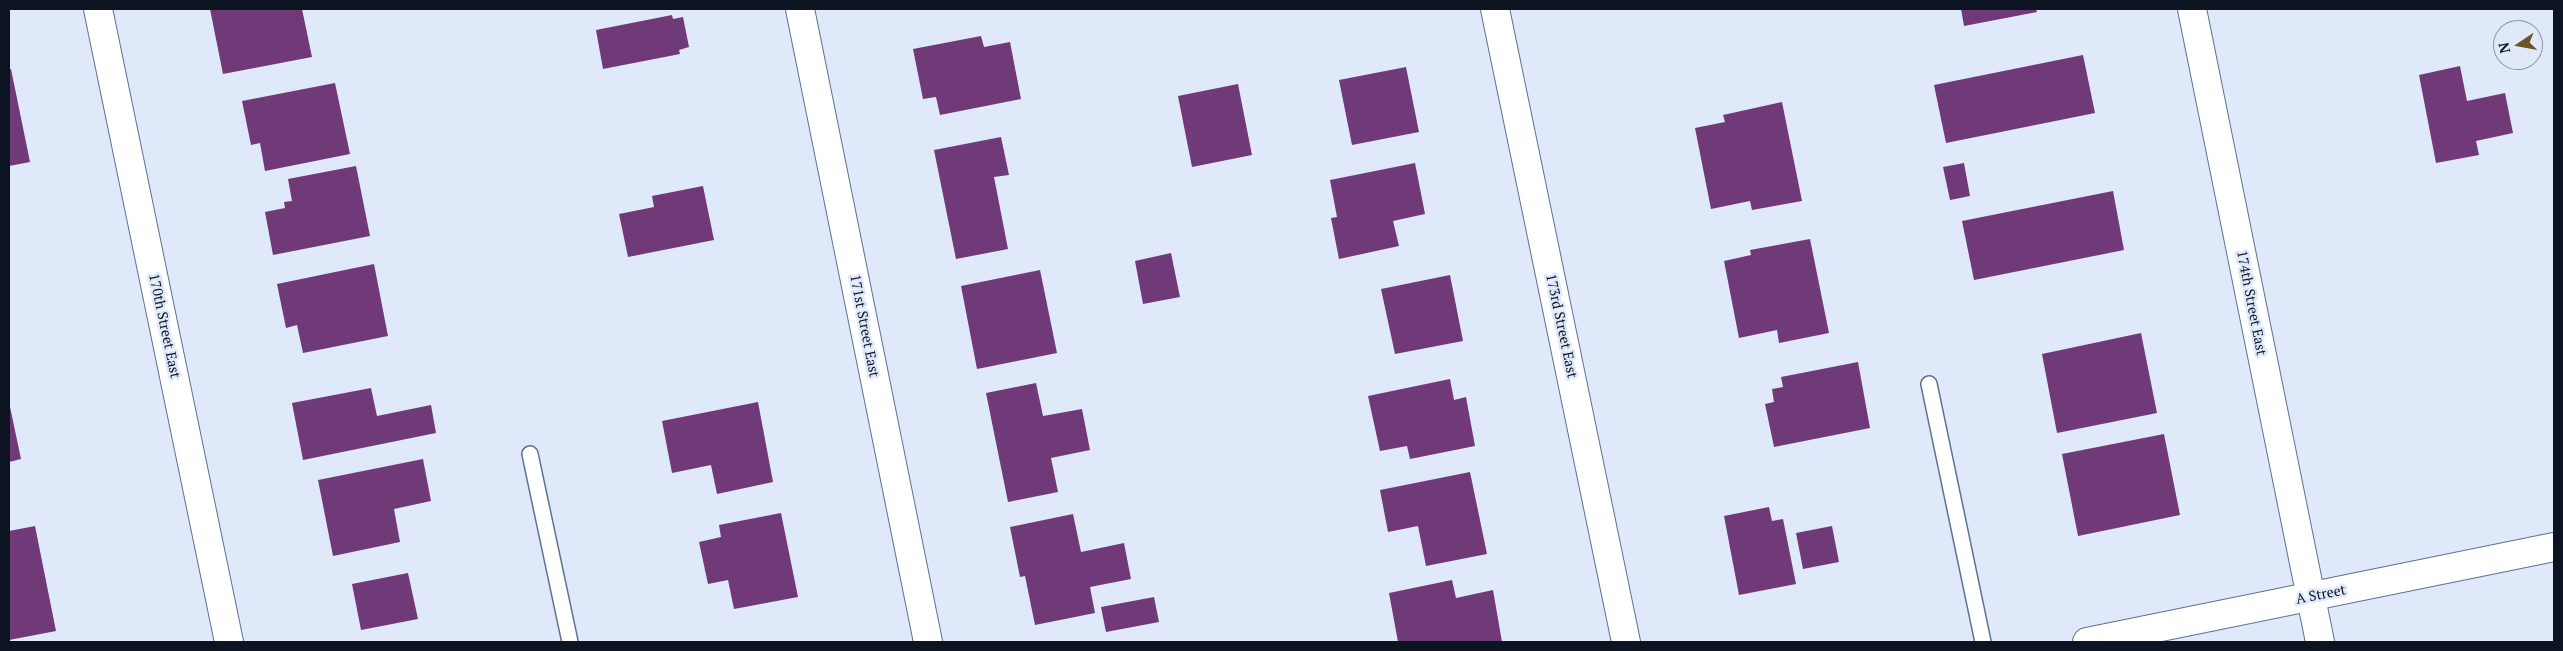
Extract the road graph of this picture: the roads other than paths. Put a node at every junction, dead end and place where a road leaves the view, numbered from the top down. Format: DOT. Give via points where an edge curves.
graph roads {
  1 [pos="98,9"];
  2 [pos="800,9"];
  3 [pos="1495,9"];
  4 [pos="2192,9"];
  5 [pos="1930,384"];
  6 [pos="530,454"];
  7 [pos="2554,548"];
  8 [pos="2310,597"];
  9 [pos="229,642"];
  10 [pos="570,642"];
  11 [pos="928,642"];
  12 [pos="1626,642"];
  13 [pos="1983,642"];
  14 [pos="2087,642"];
  15 [pos="2320,642"];
  1 -- 9 [label="street, 170th Street East"];
  2 -- 11 [label="street, 171st Street East"];
  3 -- 12 [label="street, 173rd Street East"];
  4 -- 8 [label="street, 174th Street East"];
  5 -- 13 [label="lane"];
  6 -- 10 [label="lane"];
  7 -- 8 [label="street, A Street"];
  8 -- 14 [label="street, A Street"];
  8 -- 15 [label="street, 174th Street East"];
}
